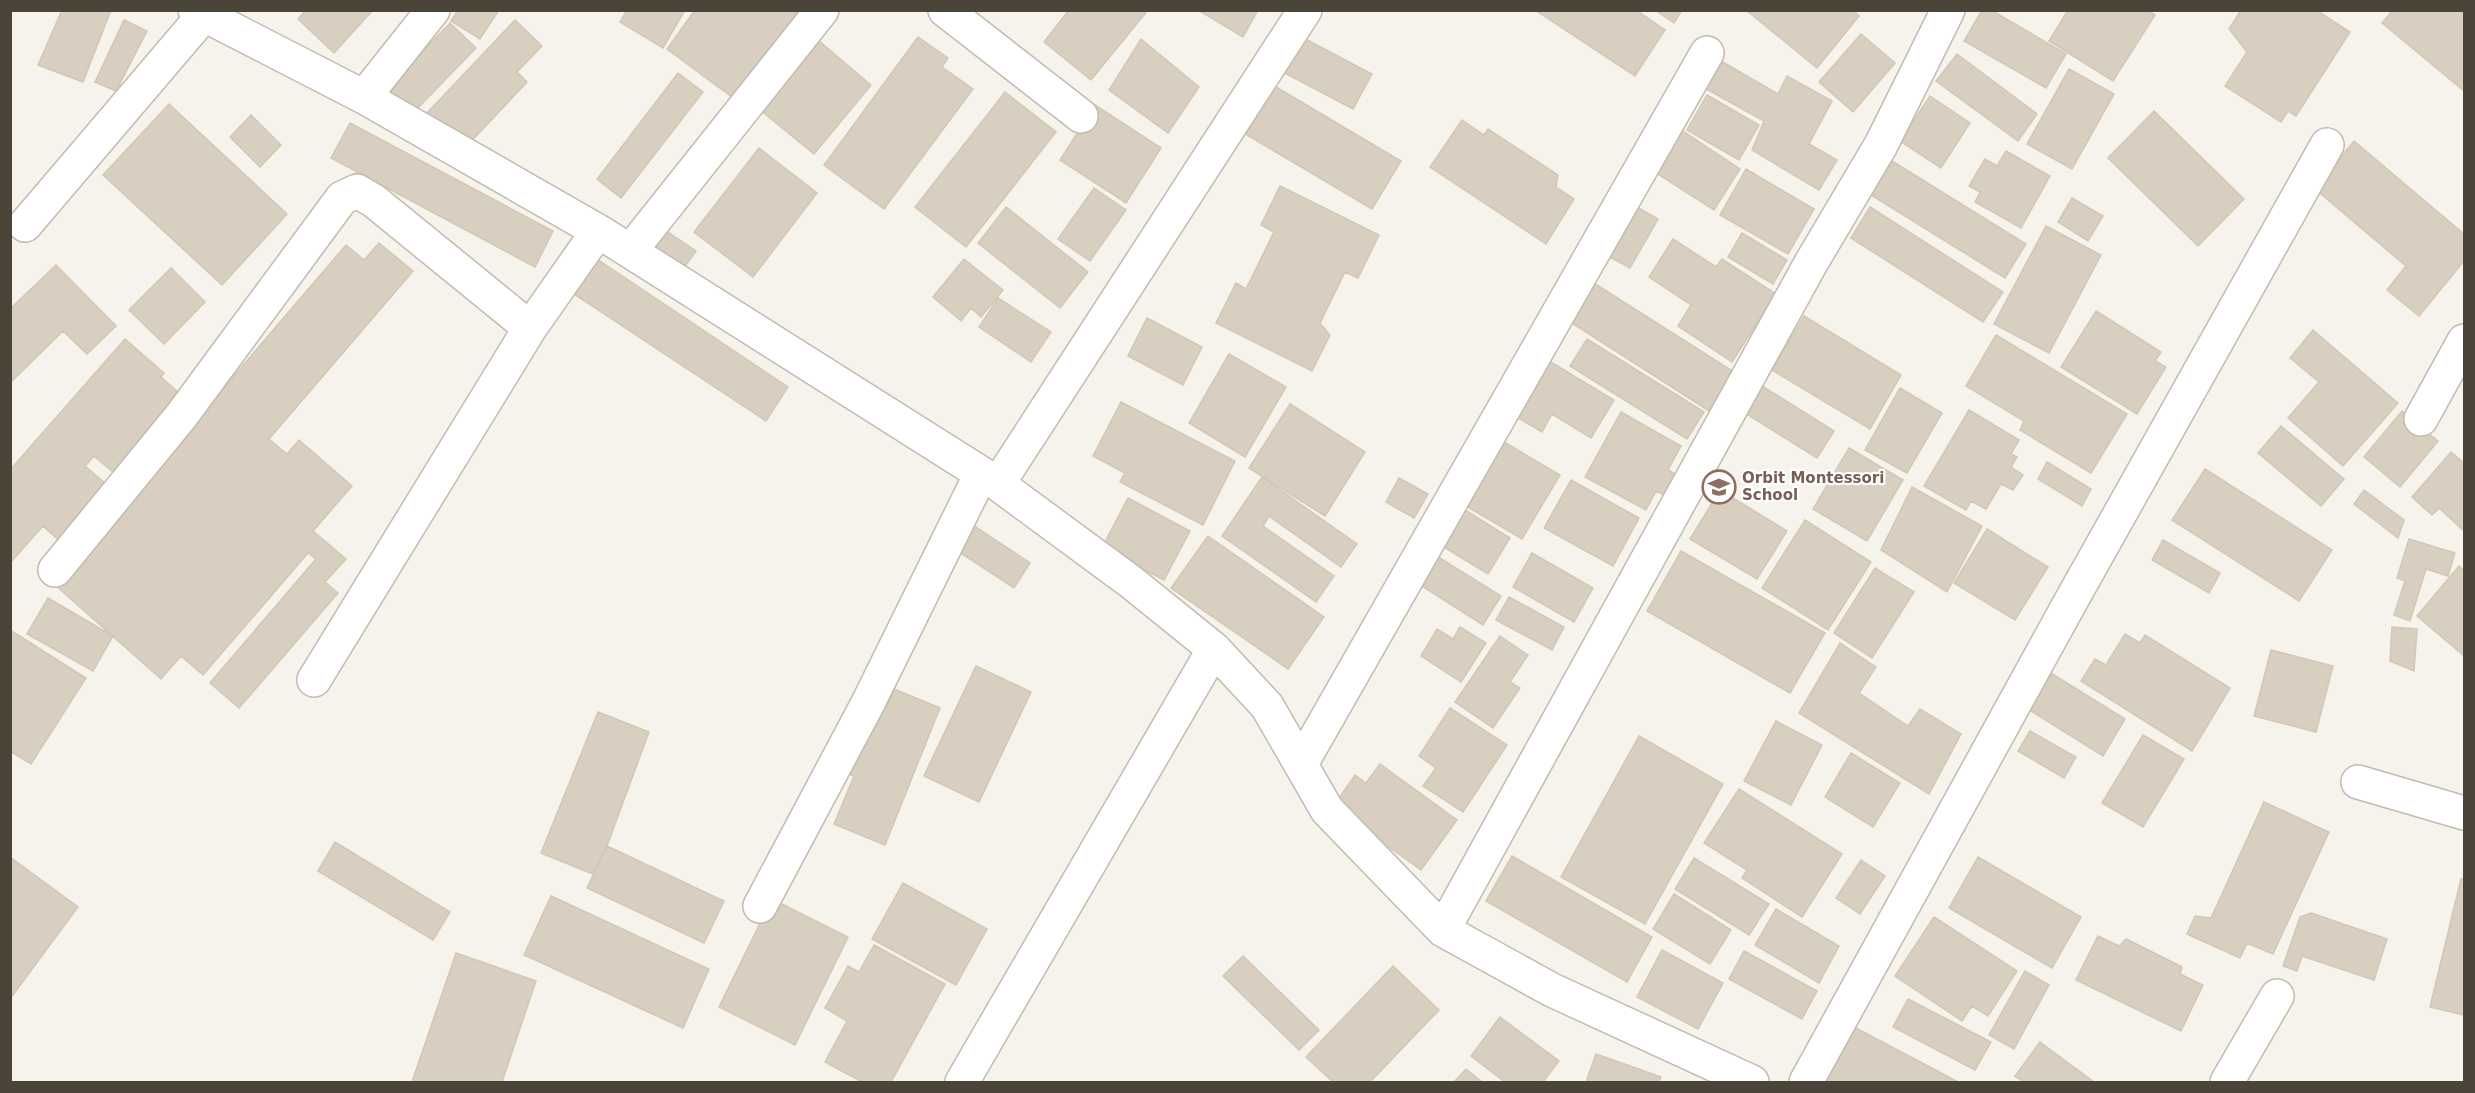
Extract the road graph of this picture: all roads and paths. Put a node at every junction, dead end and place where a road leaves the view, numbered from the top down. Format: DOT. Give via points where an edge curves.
graph roads {
  1 [pos="433,10"];
  2 [pos="822,10"];
  3 [pos="945,10"];
  4 [pos="1305,10"];
  5 [pos="1948,10"];
  6 [pos="199,13"];
  7 [pos="1707,53"];
  8 [pos="364,97"];
  9 [pos="1081,116"];
  10 [pos="2327,145"];
  11 [pos="26,225"];
  12 [pos="598,231"];
  13 [pos="631,250"];
  14 [pos="530,328"];
  15 [pos="2464,341"];
  16 [pos="2421,419"];
  17 [pos="989,479"];
  18 [pos="55,570"];
  19 [pos="1214,649"];
  20 [pos="314,680"];
  21 [pos="1301,764"];
  22 [pos="2358,782"];
  23 [pos="2464,813"];
  24 [pos="760,906"];
  25 [pos="1443,930"];
  26 [pos="2277,996"];
  27 [pos="1737,1080"];
  28 [pos="962,1083"];
  29 [pos="1806,1083"];
  30 [pos="2227,1083"];
  1 -- 8 [label="street"];
  2 -- 13 [label="street"];
  3 -- 9 [label="street"];
  4 -- 17 [label="street"];
  5 -- 25 [label="street" via="1881,145 1811,262"];
  6 -- 8 [label="street"];
  6 -- 11 [label="street"];
  7 -- 21 [label="street"];
  8 -- 12 [label="street"];
  10 -- 29 [label="street"];
  12 -- 13 [label="street"];
  12 -- 14 [label="street"];
  13 -- 17 [label="street"];
  14 -- 18 [label="street" via="374,201 357,191 342,198 182,415"];
  14 -- 20 [label="street"];
  15 -- 16 [label="street"];
  17 -- 19 [label="street" via="1131,582"];
  17 -- 24 [label="street"];
  19 -- 21 [label="street" via="1267,706"];
  19 -- 28 [label="street"];
  21 -- 25 [label="street" via="1328,810"];
  22 -- 23 [label="street"];
  25 -- 27 [label="street" via="1552,990"];
  26 -- 30 [label="street"];
}
